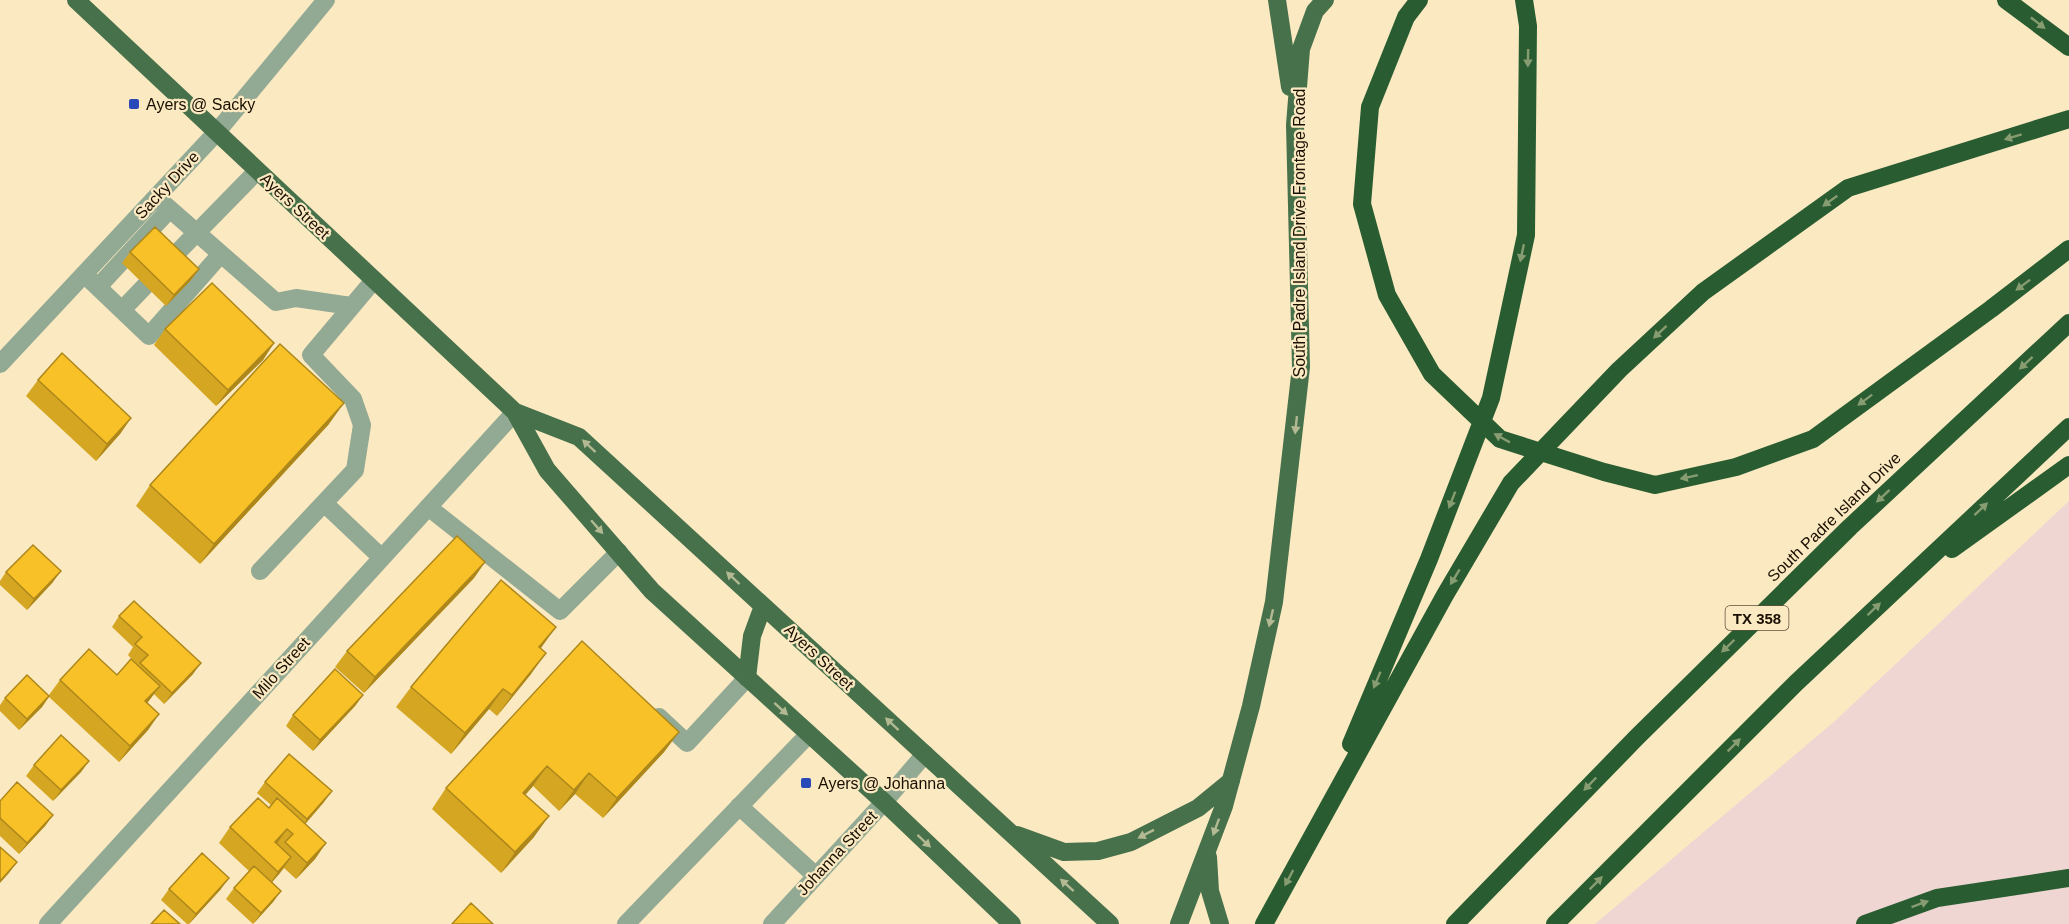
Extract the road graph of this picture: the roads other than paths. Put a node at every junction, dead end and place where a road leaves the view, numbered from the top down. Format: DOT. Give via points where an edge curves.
graph roads {
  1 [pos="76,0"];
  2 [pos="326,0"];
  3 [pos="1277,0"];
  4 [pos="1325,0"];
  5 [pos="1419,0"];
  6 [pos="1524,0"];
  7 [pos="2006,0"];
  8 [pos="2069,47"];
  9 [pos="2069,119"];
  10 [pos="1295,125"];
  11 [pos="216,132"];
  12 [pos="257,171"];
  13 [pos="163,204"];
  14 [pos="195,233"];
  15 [pos="2069,249"];
  16 [pos="220,255"];
  17 [pos="170,260"];
  18 [pos="84,274"];
  19 [pos="374,280"];
  20 [pos="145,286"];
  21 [pos="98,287"];
  22 [pos="351,306"];
  23 [pos="122,310"];
  24 [pos="2069,323"];
  25 [pos="0,364"];
  26 [pos="515,412"];
  27 [pos="2069,427"];
  28 [pos="2069,465"];
  29 [pos="324,503"];
  30 [pos="428,507"];
  31 [pos="619,552"];
  32 [pos="382,558"];
  33 [pos="260,571"];
  34 [pos="1892,592"];
  35 [pos="763,606"];
  36 [pos="747,678"];
  37 [pos="646,705"];
  38 [pos="809,734"];
  39 [pos="925,754"];
  40 [pos="1231,781"];
  41 [pos="884,802"];
  42 [pos="739,806"];
  43 [pos="1314,831"];
  44 [pos="1010,833"];
  45 [pos="1208,849"];
  46 [pos="816,876"];
  47 [pos="2069,878"];
  48 [pos="48,924"];
  49 [pos="626,924"];
  50 [pos="772,924"];
  51 [pos="1012,924"];
  52 [pos="1110,924"];
  53 [pos="1179,924"];
  54 [pos="1220,924"];
  55 [pos="1264,924"];
  56 [pos="1455,924"];
  57 [pos="1555,924"];
  58 [pos="1864,924"];
  1 -- 11 [label="main road, Ayers Street"];
  2 -- 11 [label="street, Sacky Drive"];
  3 -- 10 [label="main road"];
  4 -- 10 [label="main road, South Padre Island Drive Frontage Road" via="1315,11 1300,49"];
  15 -- 5 [label="highway, one-way" via="1813,439 1736,467 1655,484 1500,439 1432,374 1387,295 1362,204 1370,106 1406,16"];
  6 -- 43 [label="highway, one-way" via="1528,26 1526,234 1491,398 1429,559"];
  7 -- 8 [label="highway, one-way"];
  9 -- 43 [label="highway, one-way" via="1848,188 1703,292 1619,370 1511,483 1444,595"];
  10 -- 40 [label="main road, South Padre Island Drive Frontage Road, one-way" via="1301,366 1293,449 1274,602"];
  11 -- 12 [label="main road, Ayers Street"];
  11 -- 13 [label="street, Sacky Drive"];
  12 -- 14 [label="street"];
  12 -- 19 [label="main road, Ayers Street"];
  13 -- 14 [label="street"];
  13 -- 18 [label="street, Sacky Drive"];
  13 -- 21 [label="street"];
  14 -- 16 [label="street"];
  14 -- 17 [label="street"];
  16 -- 22 [label="street" via="276,302 296,298"];
  16 -- 23 [label="street" via="148,336"];
  18 -- 21 [label="street"];
  18 -- 25 [label="street, Sacky Drive"];
  19 -- 22 [label="street"];
  19 -- 26 [label="main road, Ayers Street"];
  20 -- 23 [label="street"];
  21 -- 23 [label="street"];
  22 -- 29 [label="street" via="311,355 353,399 362,424 355,470"];
  24 -- 56 [label="highway, South Padre Island Drive / TX 358, one-way" via="1850,527 1636,737"];
  26 -- 30 [label="street, Milo Street"];
  26 -- 31 [label="main road, Ayers Street, one-way" via="547,470"];
  35 -- 26 [label="main road, Ayers Street, one-way" via="579,437"];
  34 -- 27 [label="highway, one-way"];
  28 -- 34 [label="highway"];
  29 -- 32 [label="street"];
  29 -- 33 [label="street"];
  30 -- 31 [label="street" via="560,611"];
  30 -- 32 [label="street, Milo Street"];
  31 -- 36 [label="main road, Ayers Street" via="652,591"];
  32 -- 48 [label="street, Milo Street"];
  57 -- 34 [label="highway, one-way"];
  35 -- 36 [label="main road" via="752,636"];
  39 -- 35 [label="main road, Ayers Street, one-way"];
  36 -- 37 [label="street" via="687,743"];
  36 -- 38 [label="main road, Ayers Street, one-way"];
  38 -- 41 [label="main road, Ayers Street"];
  38 -- 42 [label="street"];
  39 -- 41 [label="street, Johanna Street"];
  39 -- 44 [label="main road, Ayers Street"];
  40 -- 44 [label="main road, one-way" via="1197,808 1131,842 1098,851 1064,852"];
  40 -- 45 [label="main road, South Padre Island Drive Frontage Road, one-way"];
  41 -- 46 [label="street, Johanna Street"];
  41 -- 51 [label="main road, Ayers Street, one-way"];
  42 -- 46 [label="street"];
  42 -- 49 [label="street"];
  43 -- 55 [label="highway, one-way"];
  52 -- 44 [label="main road, Ayers Street, one-way"];
  45 -- 53 [label="main road, South Padre Island Drive Frontage Road"];
  45 -- 54 [label="main road" via="1210,891"];
  46 -- 50 [label="street, Johanna Street"];
  58 -- 47 [label="highway, one-way" via="1937,898"];
}
